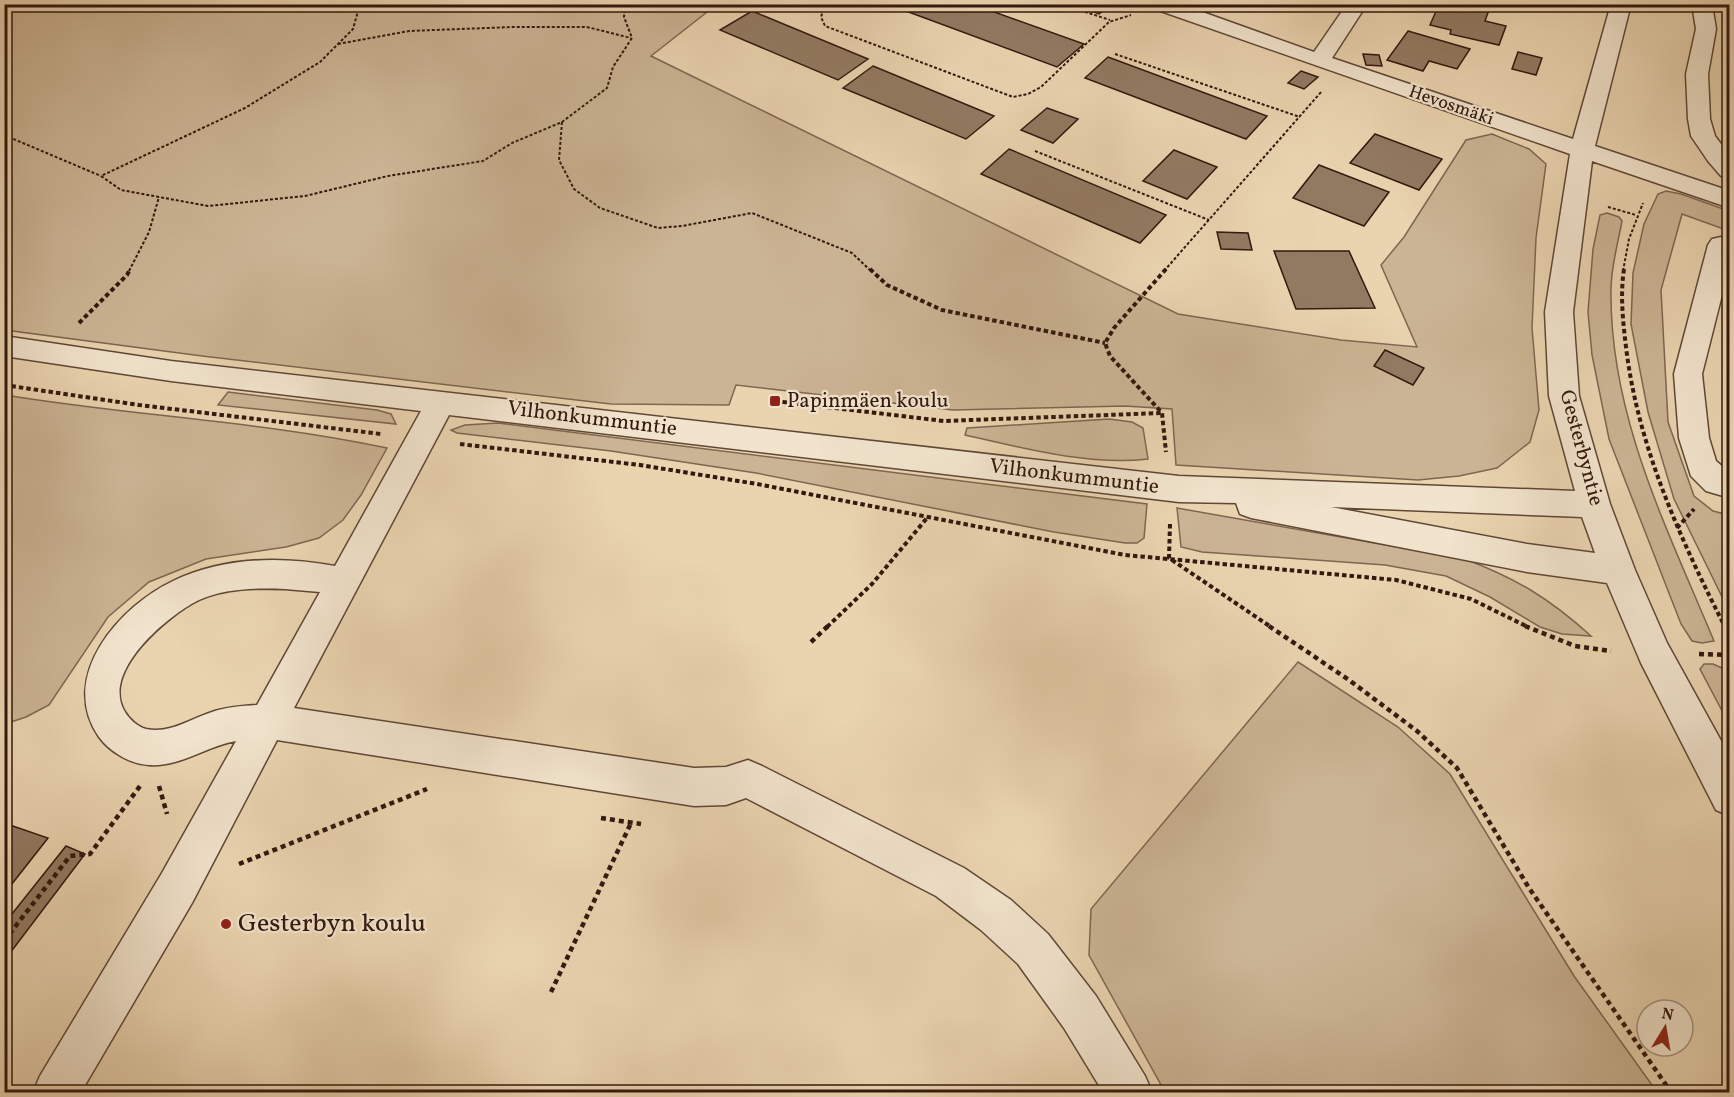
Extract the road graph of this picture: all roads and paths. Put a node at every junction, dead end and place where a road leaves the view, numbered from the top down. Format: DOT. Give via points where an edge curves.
graph roads {
  1 [pos="360,4"];
  2 [pos="625,4"];
  3 [pos="794,4"];
  4 [pos="833,4"];
  5 [pos="1061,4"];
  6 [pos="1357,4"];
  7 [pos="1621,4"];
  8 [pos="1161,5"];
  9 [pos="1702,9"];
  10 [pos="823,11"];
  11 [pos="1727,13"];
  12 [pos="1110,21"];
  13 [pos="632,38"];
  14 [pos="338,44"];
  15 [pos="1115,54"];
  16 [pos="1319,61"];
  17 [pos="1342,68"];
  18 [pos="1300,117"];
  19 [pos="562,122"];
  20 [pos="4,135"];
  21 [pos="1582,150"];
  22 [pos="1035,151"];
  23 [pos="1730,171"];
  24 [pos="101,176"];
  25 [pos="159,197"];
  26 [pos="1730,200"];
  27 [pos="1209,220"];
  28 [pos="1730,244"];
  29 [pos="1105,343"];
  30 [pos="4,346"];
  31 [pos="48,354"];
  32 [pos="6,387"];
  33 [pos="775,401"];
  34 [pos="441,402"];
  35 [pos="1162,413"];
  36 [pos="420,439"];
  37 [pos="1166,457"];
  38 [pos="1730,486"];
  39 [pos="1175,503"];
  40 [pos="1594,504"];
  41 [pos="927,518"];
  42 [pos="1168,558"];
  43 [pos="1618,570"];
  44 [pos="344,582"];
  45 [pos="812,642"];
  46 [pos="1654,652"];
  47 [pos="1730,655"];
  48 [pos="266,721"];
  49 [pos="145,758"];
  50 [pos="416,787"];
  51 [pos="427,789"];
  52 [pos="439,791"];
  53 [pos="1730,797"];
  54 [pos="597,817"];
  55 [pos="170,821"];
  56 [pos="631,823"];
  57 [pos="652,825"];
  58 [pos="234,866"];
  59 [pos="4,941"];
  60 [pos="551,992"];
  61 [pos="56,1092"];
  62 [pos="1129,1092"];
  63 [pos="1671,1092"];
  1 -- 14 [label="path" via="353,29"];
  2 -- 13 [label="path" via="624,17"];
  3 -- 10 [label="path"];
  4 -- 10 [label="path"];
  5 -- 12 [label="path"];
  6 -- 16 [label="street"];
  7 -- 21 [label="street, Gesterbyntie"];
  8 -- 12 [label="path"];
  8 -- 16 [label="street, Hevosmäki"];
  9 -- 11 [label="street"];
  9 -- 23 [label="street" via="1706,29 1697,74 1699,119 1703,136"];
  10 -- 12 [label="path" via="825,26 1013,97 1041,87"];
  13 -- 14 [label="path" via="588,27 513,27 409,32"];
  13 -- 19 [label="path" via="613,67 607,88"];
  14 -- 24 [label="path" via="320,62 245,108"];
  15 -- 18 [label="path"];
  16 -- 17 [label="street, Hevosmäki"];
  17 -- 18 [label="path"];
  17 -- 21 [label="street, Hevosmäki"];
  18 -- 27 [label="path"];
  19 -- 25 [label="path" via="512,143 483,161 388,176 304,196 208,206"];
  19 -- 29 [label="path" via="559,160 574,189 600,208 658,228 752,213 852,253 887,285 942,310"];
  20 -- 24 [label="path"];
  21 -- 26 [label="street, Hevosmäki"];
  21 -- 40 [label="street, Gesterbyntie" via="1559,312 1564,396"];
  22 -- 27 [label="path"];
  24 -- 25 [label="path" via="121,190"];
  25 -- 31 [label="path" via="149,232 127,274"];
  27 -- 29 [label="path"];
  28 -- 38 [label="street" via="1721,244 1688,374 1694,438 1702,467 1717,482"];
  29 -- 35 [label="path" via="1110,356"];
  30 -- 31 [label="street, Vilhonkummuntie"];
  31 -- 32 [label="path"];
  31 -- 34 [label="street, Vilhonkummuntie"];
  32 -- 36 [label="path"];
  33 -- 35 [label="path" via="944,421"];
  34 -- 36 [label="street"];
  34 -- 39 [label="street, Vilhonkummuntie"];
  35 -- 37 [label="path"];
  36 -- 41 [label="path" via="664,469"];
  36 -- 44 [label="street"];
  39 -- 40 [label="street, Vilhonkummuntie" via="1301,492"];
  39 -- 42 [label="path"];
  39 -- 43 [label="street, Vilhonkummuntie" via="1371,527 1527,558"];
  40 -- 43 [label="street, Gesterbyntie"];
  41 -- 42 [label="path" via="1125,555"];
  41 -- 45 [label="path" via="872,584"];
  42 -- 46 [label="path" via="1396,580 1480,602 1525,628 1584,650"];
  42 -- 63 [label="path" via="1349,680 1417,731 1457,768 1529,888"];
  43 -- 46 [label="street, Gesterbyntie"];
  44 -- 48 [label="street"];
  44 -- 49 [label="street" via="290,576 213,581 186,591 147,615 117,650 104,680 104,709 115,729"];
  46 -- 47 [label="path"];
  46 -- 53 [label="street, Gesterbyntie"];
  48 -- 49 [label="street" via="207,731 188,741 160,747"];
  48 -- 61 [label="street" via="177,888"];
  48 -- 62 [label="street" via="694,787 726,786 748,779 950,882 996,915 1047,967"];
  49 -- 55 [label="path"];
  49 -- 59 [label="path" via="90,854 70,856"];
  50 -- 51 [label="path"];
  51 -- 52 [label="path"];
  51 -- 58 [label="path"];
  54 -- 56 [label="path"];
  56 -- 57 [label="path"];
  56 -- 60 [label="path"];
}
